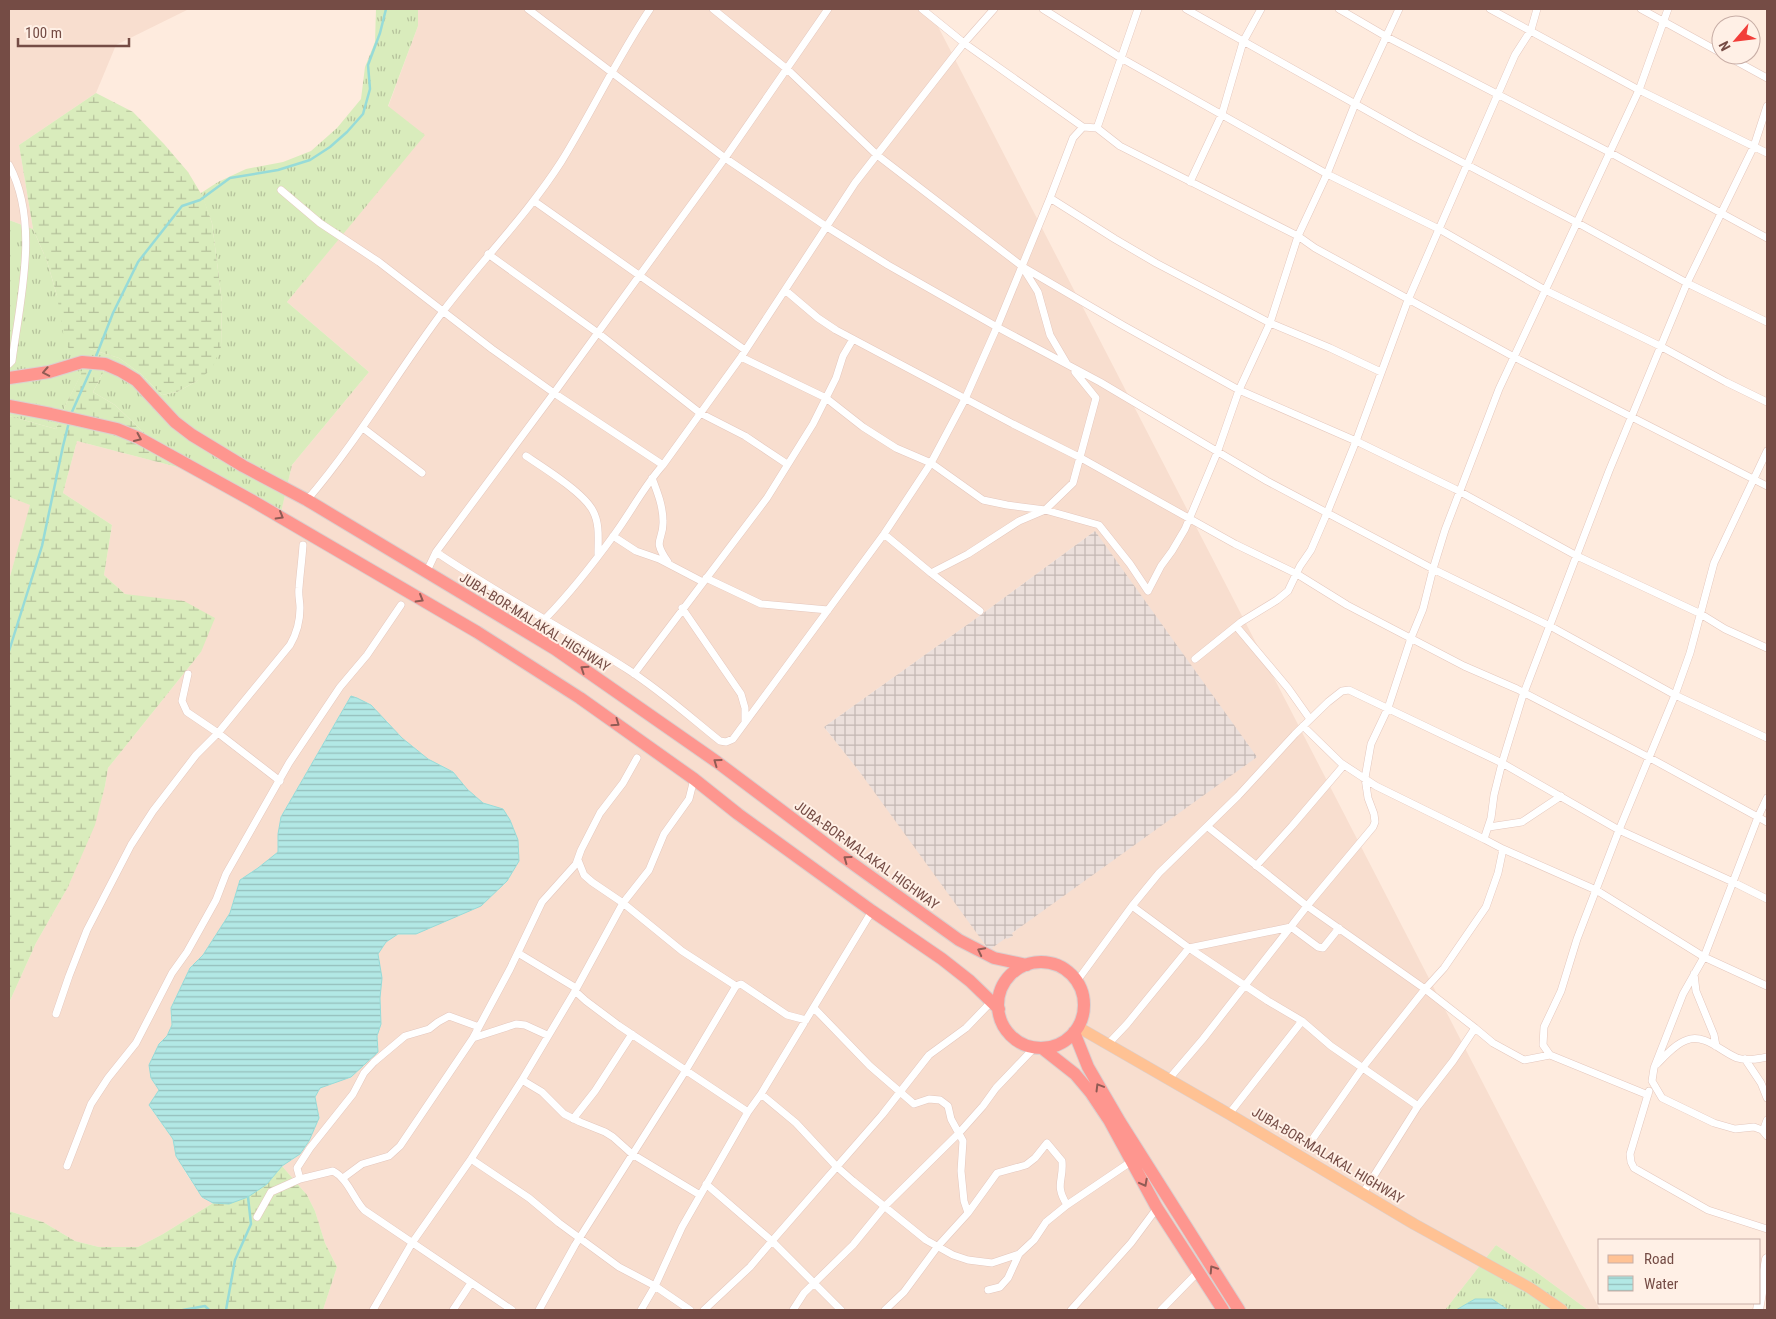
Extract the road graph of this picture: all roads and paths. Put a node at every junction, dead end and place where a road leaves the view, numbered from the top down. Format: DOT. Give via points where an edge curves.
graph roads {
  1 [pos="528,9"];
  2 [pos="650,9"];
  3 [pos="713,9"];
  4 [pos="828,9"];
  5 [pos="922,9"];
  6 [pos="994,9"];
  7 [pos="1043,9"];
  8 [pos="1138,9"];
  9 [pos="1186,9"];
  10 [pos="1261,9"];
  11 [pos="1339,9"];
  12 [pos="1399,9"];
  13 [pos="1490,9"];
  14 [pos="1537,9"];
  15 [pos="1641,9"];
  16 [pos="1668,9"];
  17 [pos="1663,21"];
  18 [pos="1531,30"];
  19 [pos="1387,37"];
  20 [pos="1244,42"];
  21 [pos="964,43"];
  22 [pos="1711,47"];
  23 [pos="1121,58"];
  24 [pos="1743,65"];
  25 [pos="787,69"];
  26 [pos="610,73"];
  27 [pos="1767,78"];
  28 [pos="1639,90"];
  29 [pos="1497,95"];
  30 [pos="1355,104"];
  31 [pos="1767,106"];
  32 [pos="1222,114"];
  33 [pos="1083,127"];
  34 [pos="1097,128"];
  35 [pos="1754,146"];
  36 [pos="1609,152"];
  37 [pos="1767,153"];
  38 [pos="877,155"];
  39 [pos="725,158"];
  40 [pos="9,165"];
  41 [pos="1467,165"];
  42 [pos="1327,174"];
  43 [pos="1190,182"];
  44 [pos="281,190"];
  45 [pos="1050,198"];
  46 [pos="534,201"];
  47 [pos="1722,213"];
  48 [pos="1576,222"];
  49 [pos="827,227"];
  50 [pos="1439,229"];
  51 [pos="1298,236"];
  52 [pos="1767,238"];
  53 [pos="488,254"];
  54 [pos="1023,267"];
  55 [pos="640,275"];
  56 [pos="1687,283"];
  57 [pos="785,290"];
  58 [pos="1545,290"];
  59 [pos="1408,300"];
  60 [pos="444,311"];
  61 [pos="1270,322"];
  62 [pos="1767,322"];
  63 [pos="997,327"];
  64 [pos="598,333"];
  65 [pos="853,339"];
  66 [pos="1660,346"];
  67 [pos="745,350"];
  68 [pos="741,357"];
  69 [pos="1514,357"];
  70 [pos="9,364"];
  71 [pos="1067,364"];
  72 [pos="1381,372"];
  73 [pos="9,378"];
  74 [pos="1239,390"];
  75 [pos="554,393"];
  76 [pos="826,398"];
  77 [pos="965,399"];
  78 [pos="1767,402"];
  79 [pos="9,406"];
  80 [pos="700,413"];
  81 [pos="1632,416"];
  82 [pos="363,428"];
  83 [pos="1356,441"];
  84 [pos="1767,451"];
  85 [pos="1217,453"];
  86 [pos="526,456"];
  87 [pos="1081,458"];
  88 [pos="930,463"];
  89 [pos="787,464"];
  90 [pos="663,465"];
  91 [pos="422,472"];
  92 [pos="652,478"];
  93 [pos="1754,478"];
  94 [pos="1767,486"];
  95 [pos="307,500"];
  96 [pos="1045,510"];
  97 [pos="1327,514"];
  98 [pos="1189,520"];
  99 [pos="884,534"];
  100 [pos="613,536"];
  101 [pos="303,545"];
  102 [pos="436,552"];
  103 [pos="598,554"];
  104 [pos="1577,556"];
  105 [pos="671,566"];
  106 [pos="1433,569"];
  107 [pos="427,571"];
  108 [pos="930,573"];
  109 [pos="1298,574"];
  110 [pos="704,580"];
  111 [pos="401,605"];
  112 [pos="682,608"];
  113 [pos="828,610"];
  114 [pos="980,611"];
  115 [pos="1699,613"];
  116 [pos="545,619"];
  117 [pos="1236,626"];
  118 [pos="1550,626"];
  119 [pos="1411,638"];
  120 [pos="1767,648"];
  121 [pos="1195,659"];
  122 [pos="188,674"];
  123 [pos="634,674"];
  124 [pos="1675,695"];
  125 [pos="1388,708"];
  126 [pos="1310,719"];
  127 [pos="745,722"];
  128 [pos="1303,726"];
  129 [pos="218,732"];
  130 [pos="1767,738"];
  131 [pos="637,758"];
  132 [pos="1650,758"];
  133 [pos="1502,763"];
  134 [pos="1344,765"];
  135 [pos="1365,778"];
  136 [pos="694,779"];
  137 [pos="280,781"];
  138 [pos="1561,796"];
  139 [pos="1767,798"];
  140 [pos="1758,817"];
  141 [pos="1767,822"];
  142 [pos="1208,826"];
  143 [pos="1489,827"];
  144 [pos="1619,830"];
  145 [pos="1484,839"];
  146 [pos="1503,849"];
  147 [pos="578,859"];
  148 [pos="1256,866"];
  149 [pos="1733,882"];
  150 [pos="1596,890"];
  151 [pos="1767,899"];
  152 [pos="623,903"];
  153 [pos="1132,906"];
  154 [pos="1307,906"];
  155 [pos="872,911"];
  156 [pos="1291,927"];
  157 [pos="1339,928"];
  158 [pos="1189,948"];
  159 [pos="518,953"];
  160 [pos="1704,957"];
  161 [pos="1027,965"];
  162 [pos="1694,974"];
  163 [pos="1077,981"];
  164 [pos="1246,985"];
  165 [pos="736,986"];
  166 [pos="1767,986"];
  167 [pos="575,989"];
  168 [pos="1425,989"];
  169 [pos="995,1005"];
  170 [pos="814,1008"];
  171 [pos="56,1014"];
  172 [pos="806,1020"];
  173 [pos="1302,1021"];
  174 [pos="479,1027"];
  175 [pos="1474,1028"];
  176 [pos="1076,1029"];
  177 [pos="632,1034"];
  178 [pos="547,1036"];
  179 [pos="473,1038"];
  180 [pos="1109,1043"];
  181 [pos="1716,1046"];
  182 [pos="1038,1048"];
  183 [pos="1550,1055"];
  184 [pos="1767,1057"];
  185 [pos="1745,1059"];
  186 [pos="1363,1067"];
  187 [pos="1654,1068"];
  188 [pos="686,1070"];
  189 [pos="522,1080"];
  190 [pos="1168,1080"];
  191 [pos="1652,1082"];
  192 [pos="900,1093"];
  193 [pos="762,1094"];
  194 [pos="1648,1095"];
  195 [pos="1767,1098"];
  196 [pos="1418,1106"];
  197 [pos="748,1112"];
  198 [pos="1229,1114"];
  199 [pos="573,1119"];
  200 [pos="1767,1120"];
  201 [pos="960,1133"];
  202 [pos="1765,1133"];
  203 [pos="1307,1147"];
  204 [pos="632,1154"];
  205 [pos="471,1159"];
  206 [pos="1132,1161"];
  207 [pos="67,1166"];
  208 [pos="836,1166"];
  209 [pos="343,1178"];
  210 [pos="300,1179"];
  211 [pos="706,1184"];
  212 [pos="1363,1193"];
  213 [pos="700,1195"];
  214 [pos="1067,1206"];
  215 [pos="884,1207"];
  216 [pos="1157,1208"];
  217 [pos="968,1213"];
  218 [pos="257,1217"];
  219 [pos="1767,1229"];
  220 [pos="581,1238"];
  221 [pos="772,1241"];
  222 [pos="412,1243"];
  223 [pos="938,1246"];
  224 [pos="1019,1254"];
  225 [pos="1767,1259"];
  226 [pos="1198,1272"];
  227 [pos="471,1283"];
  228 [pos="814,1283"];
  229 [pos="655,1286"];
  230 [pos="988,1290"];
  231 [pos="1761,1293"];
  232 [pos="373,1310"];
  233 [pos="453,1310"];
  234 [pos="512,1310"];
  235 [pos="539,1310"];
  236 [pos="641,1310"];
  237 [pos="690,1310"];
  238 [pos="704,1310"];
  239 [pos="793,1310"];
  240 [pos="841,1310"];
  241 [pos="885,1310"];
  242 [pos="1071,1310"];
  243 [pos="1161,1310"];
  244 [pos="1223,1310"];
  245 [pos="1239,1310"];
  246 [pos="1562,1310"];
  1 -- 26 [label="street"];
  2 -- 26 [label="street"];
  3 -- 25 [label="street"];
  4 -- 25 [label="street"];
  5 -- 21 [label="street"];
  6 -- 21 [label="street"];
  7 -- 23 [label="street"];
  8 -- 23 [label="street"];
  9 -- 20 [label="street"];
  10 -- 20 [label="street"];
  11 -- 19 [label="street"];
  12 -- 19 [label="street"];
  13 -- 18 [label="street"];
  14 -- 18 [label="street"];
  15 -- 17 [label="street"];
  16 -- 17 [label="street"];
  17 -- 22 [label="street"];
  17 -- 28 [label="street"];
  18 -- 28 [label="street"];
  18 -- 29 [label="street" via="1515,55"];
  19 -- 29 [label="street"];
  19 -- 30 [label="street"];
  20 -- 30 [label="street"];
  20 -- 32 [label="street"];
  21 -- 33 [label="street"];
  21 -- 38 [label="street"];
  23 -- 32 [label="street"];
  23 -- 34 [label="street"];
  24 -- 27 [label="street"];
  25 -- 38 [label="street"];
  25 -- 39 [label="street"];
  26 -- 39 [label="street"];
  26 -- 46 [label="street" via="584,123"];
  28 -- 35 [label="street"];
  28 -- 36 [label="street"];
  29 -- 36 [label="street"];
  29 -- 41 [label="street"];
  30 -- 41 [label="street"];
  30 -- 42 [label="street"];
  31 -- 35 [label="street"];
  32 -- 42 [label="street"];
  32 -- 43 [label="street"];
  33 -- 34 [label="street"];
  33 -- 45 [label="street" via="1072,138"];
  34 -- 43 [label="street" via="1120,146"];
  35 -- 37 [label="street"];
  35 -- 47 [label="street"];
  36 -- 47 [label="street"];
  36 -- 48 [label="street"];
  38 -- 49 [label="street"];
  38 -- 54 [label="street"];
  39 -- 49 [label="street"];
  39 -- 55 [label="street"];
  40 -- 70 [label="street" via="21,199 26,251 12,361"];
  41 -- 48 [label="street"];
  41 -- 50 [label="street"];
  42 -- 50 [label="street"];
  42 -- 51 [label="street"];
  43 -- 51 [label="street"];
  44 -- 60 [label="street" via="320,223"];
  45 -- 54 [label="street"];
  45 -- 61 [label="street" via="1140,254"];
  46 -- 53 [label="street"];
  46 -- 55 [label="street"];
  47 -- 52 [label="street"];
  47 -- 56 [label="street"];
  48 -- 56 [label="street"];
  48 -- 58 [label="street"];
  49 -- 57 [label="street"];
  49 -- 63 [label="street"];
  50 -- 58 [label="street"];
  50 -- 59 [label="street"];
  51 -- 59 [label="street"];
  51 -- 61 [label="street"];
  53 -- 60 [label="street"];
  53 -- 64 [label="street"];
  54 -- 63 [label="street"];
  54 -- 71 [label="street" via="1038,292 1050,335"];
  54 -- 74 [label="street"];
  55 -- 64 [label="street"];
  55 -- 67 [label="street"];
  56 -- 62 [label="street"];
  56 -- 66 [label="street"];
  57 -- 65 [label="street" via="818,318"];
  57 -- 67 [label="street"];
  58 -- 66 [label="street"];
  58 -- 69 [label="street"];
  59 -- 69 [label="street"];
  59 -- 72 [label="street"];
  60 -- 75 [label="street"];
  60 -- 82 [label="street"];
  61 -- 72 [label="street"];
  61 -- 74 [label="street"];
  63 -- 71 [label="street"];
  63 -- 77 [label="street"];
  64 -- 75 [label="street"];
  64 -- 80 [label="street"];
  65 -- 76 [label="street"];
  65 -- 77 [label="street"];
  66 -- 78 [label="street"];
  66 -- 81 [label="street"];
  67 -- 68 [label="street"];
  68 -- 76 [label="street"];
  68 -- 80 [label="street"];
  69 -- 81 [label="street"];
  69 -- 106 [label="street" via="1448,521"];
  71 -- 85 [label="street"];
  71 -- 87 [label="street" via="1096,398"];
  72 -- 83 [label="street"];
  95 -- 73 [label="highway, JUBA-BOR-MALAKAL HIGHWAY, one-way" via="192,435 136,380 121,370 105,364 82,362 49,372"];
  74 -- 83 [label="street"];
  74 -- 85 [label="street"];
  75 -- 90 [label="street"];
  75 -- 102 [label="street"];
  76 -- 88 [label="street" via="896,448"];
  76 -- 89 [label="street"];
  77 -- 87 [label="street"];
  77 -- 88 [label="street"];
  79 -- 136 [label="highway, one-way" via="117,429 139,438 443,612 580,698"];
  80 -- 89 [label="street" via="745,436"];
  80 -- 90 [label="street"];
  81 -- 93 [label="street"];
  81 -- 104 [label="street"];
  82 -- 91 [label="street"];
  82 -- 95 [label="street"];
  83 -- 97 [label="street"];
  83 -- 104 [label="street" via="1455,489"];
  84 -- 93 [label="street"];
  85 -- 97 [label="street"];
  85 -- 98 [label="street"];
  86 -- 103 [label="street" via="563,481 593,510 598,526"];
  87 -- 96 [label="street" via="1073,483"];
  87 -- 98 [label="street"];
  88 -- 96 [label="street" via="983,500"];
  88 -- 99 [label="street"];
  89 -- 110 [label="street" via="767,498"];
  90 -- 92 [label="street"];
  92 -- 100 [label="street"];
  92 -- 105 [label="street" via="664,518 658,545"];
  93 -- 94 [label="street"];
  93 -- 115 [label="street" via="1714,563"];
  95 -- 107 [label="highway, JUBA-BOR-MALAKAL HIGHWAY"];
  96 -- 98 [label="street" via="1099,525 1148,591"];
  96 -- 108 [label="street"];
  97 -- 106 [label="street"];
  97 -- 109 [label="street"];
  98 -- 109 [label="street"];
  99 -- 108 [label="street"];
  99 -- 113 [label="street"];
  100 -- 103 [label="street"];
  100 -- 105 [label="street" via="636,551"];
  101 -- 129 [label="street" via="295,637"];
  102 -- 107 [label="street"];
  102 -- 116 [label="street" via="482,584"];
  103 -- 116 [label="street"];
  104 -- 115 [label="street"];
  104 -- 118 [label="street"];
  105 -- 110 [label="street"];
  106 -- 118 [label="street"];
  106 -- 119 [label="street" via="1423,609"];
  161 -- 107 [label="highway, JUBA-BOR-MALAKAL HIGHWAY, one-way" via="994,958 959,940 641,708 555,649"];
  108 -- 114 [label="street"];
  109 -- 117 [label="street" via="1288,591"];
  109 -- 119 [label="street" via="1347,605"];
  110 -- 112 [label="street"];
  110 -- 113 [label="street" via="761,604"];
  111 -- 137 [label="street" via="327,705"];
  112 -- 123 [label="street"];
  112 -- 127 [label="street" via="741,694"];
  113 -- 127 [label="street"];
  115 -- 120 [label="street"];
  115 -- 124 [label="street" via="1690,653"];
  116 -- 123 [label="street"];
  117 -- 121 [label="street"];
  117 -- 126 [label="street"];
  118 -- 124 [label="street"];
  118 -- 133 [label="street" via="1522,698"];
  119 -- 125 [label="street"];
  119 -- 132 [label="street"];
  122 -- 129 [label="street" via="182,696 184,708"];
  123 -- 127 [label="street" via="720,741 733,739"];
  124 -- 130 [label="street"];
  124 -- 132 [label="street"];
  125 -- 126 [label="street" via="1349,690 1342,691"];
  125 -- 133 [label="street"];
  125 -- 135 [label="street" via="1371,744"];
  126 -- 128 [label="street"];
  128 -- 134 [label="street"];
  128 -- 142 [label="street"];
  129 -- 137 [label="street"];
  129 -- 171 [label="street" via="175,782 131,845 87,930"];
  131 -- 147 [label="street" via="600,813"];
  132 -- 140 [label="street"];
  132 -- 144 [label="street"];
  133 -- 138 [label="street"];
  133 -- 143 [label="street"];
  134 -- 135 [label="street"];
  134 -- 148 [label="street"];
  135 -- 145 [label="street"];
  135 -- 154 [label="street" via="1374,814 1373,827"];
  136 -- 152 [label="street" via="689,799 664,834 649,870"];
  136 -- 155 [label="highway"];
  137 -- 207 [label="street" via="226,874 216,900 172,973 136,1043 91,1104"];
  138 -- 143 [label="street" via="1522,822"];
  138 -- 144 [label="street"];
  139 -- 140 [label="street"];
  140 -- 141 [label="street"];
  140 -- 149 [label="street"];
  142 -- 148 [label="street"];
  142 -- 153 [label="street" via="1158,873"];
  143 -- 145 [label="street"];
  144 -- 149 [label="street"];
  144 -- 150 [label="street"];
  145 -- 146 [label="street"];
  146 -- 150 [label="street"];
  146 -- 168 [label="street" via="1486,907 1444,968"];
  147 -- 152 [label="street" via="584,875"];
  147 -- 159 [label="street" via="542,902"];
  148 -- 154 [label="street"];
  149 -- 151 [label="street"];
  149 -- 160 [label="street"];
  150 -- 160 [label="street"];
  150 -- 183 [label="street" via="1562,991 1544,1027 1543,1045"];
  152 -- 165 [label="street" via="682,951"];
  152 -- 167 [label="street"];
  153 -- 158 [label="street"];
  153 -- 163 [label="street"];
  154 -- 156 [label="street"];
  154 -- 157 [label="street"];
  155 -- 169 [label="highway" via="970,981"];
  155 -- 170 [label="street"];
  156 -- 157 [label="street" via="1318,948 1323,948"];
  156 -- 158 [label="street"];
  156 -- 164 [label="street"];
  157 -- 168 [label="street"];
  158 -- 164 [label="street"];
  158 -- 180 [label="street"];
  159 -- 167 [label="street"];
  159 -- 174 [label="street"];
  160 -- 162 [label="street"];
  160 -- 166 [label="street"];
  161 -- 163 [label="highway, JUBA-BOR-MALAKAL HIGHWAY" via="1050,964 1065,970"];
  161 -- 169 [label="highway" via="1011,974"];
  162 -- 181 [label="street" via="1696,991"];
  162 -- 187 [label="street"];
  163 -- 176 [label="highway" via="1084,1008"];
  164 -- 173 [label="street"];
  164 -- 190 [label="street"];
  165 -- 172 [label="street" via="741,984 787,1015"];
  165 -- 188 [label="street"];
  167 -- 177 [label="street"];
  167 -- 178 [label="street"];
  168 -- 175 [label="street"];
  168 -- 186 [label="street"];
  169 -- 182 [label="highway" via="1011,1035"];
  169 -- 192 [label="street" via="929,1055"];
  170 -- 172 [label="street"];
  170 -- 192 [label="street"];
  172 -- 193 [label="street"];
  173 -- 186 [label="street"];
  173 -- 198 [label="street"];
  174 -- 179 [label="street"];
  174 -- 210 [label="street" via="449,1016 429,1029 405,1036 374,1062 310,1148 298,1168"];
  175 -- 183 [label="street" via="1524,1060"];
  175 -- 196 [label="street"];
  176 -- 180 [label="main road, JUBA-BOR-MALAKAL HIGHWAY"];
  176 -- 182 [label="highway" via="1061,1043"];
  245 -- 176 [label="highway, one-way" via="1088,1067"];
  177 -- 188 [label="street"];
  177 -- 199 [label="street"];
  178 -- 179 [label="street" via="516,1024"];
  178 -- 189 [label="street"];
  179 -- 209 [label="street" via="396,1151 362,1164"];
  180 -- 190 [label="main road, JUBA-BOR-MALAKAL HIGHWAY"];
  181 -- 185 [label="street" via="1736,1058"];
  181 -- 187 [label="street" via="1700,1039 1686,1040 1668,1052"];
  182 -- 201 [label="street" via="991,1094"];
  182 -- 206 [label="highway" via="1075,1074 1091,1093"];
  183 -- 194 [label="street"];
  184 -- 185 [label="street"];
  185 -- 195 [label="street"];
  186 -- 196 [label="street"];
  186 -- 203 [label="street"];
  187 -- 191 [label="street"];
  188 -- 197 [label="street"];
  188 -- 204 [label="street"];
  189 -- 199 [label="street" via="542,1092"];
  189 -- 205 [label="street"];
  190 -- 198 [label="main road, JUBA-BOR-MALAKAL HIGHWAY"];
  191 -- 194 [label="street"];
  191 -- 202 [label="street" via="1662,1098 1714,1123 1735,1129 1754,1127"];
  192 -- 201 [label="street" via="914,1104 930,1099 940,1100 948,1106 951,1119"];
  192 -- 208 [label="street"];
  193 -- 197 [label="street"];
  193 -- 208 [label="street" via="796,1122"];
  194 -- 219 [label="street" via="1630,1154 1634,1168 1708,1210"];
  196 -- 212 [label="street"];
  197 -- 211 [label="street"];
  198 -- 212 [label="main road, JUBA-BOR-MALAKAL HIGHWAY"];
  199 -- 204 [label="street" via="605,1132"];
  200 -- 202 [label="street"];
  201 -- 215 [label="street"];
  201 -- 217 [label="street" via="963,1142 961,1171"];
  204 -- 213 [label="street"];
  204 -- 220 [label="street"];
  205 -- 220 [label="street"];
  205 -- 222 [label="street"];
  206 -- 214 [label="street"];
  206 -- 216 [label="highway, one-way"];
  208 -- 215 [label="street"];
  208 -- 221 [label="street"];
  209 -- 210 [label="street" via="329,1171"];
  209 -- 222 [label="street" via="364,1210"];
  210 -- 218 [label="street" via="271,1192"];
  211 -- 213 [label="street"];
  211 -- 221 [label="street"];
  212 -- 246 [label="main road, JUBA-BOR-MALAKAL HIGHWAY" via="1530,1288"];
  213 -- 229 [label="street"];
  214 -- 217 [label="street" via="1061,1196 1059,1182 1062,1161 1047,1143 1026,1165 997,1172"];
  214 -- 224 [label="street" via="1046,1222"];
  215 -- 223 [label="street" via="911,1230"];
  215 -- 228 [label="street" via="853,1245"];
  216 -- 226 [label="highway"];
  216 -- 242 [label="street"];
  217 -- 223 [label="street"];
  220 -- 229 [label="street" via="619,1267"];
  220 -- 235 [label="street"];
  221 -- 228 [label="street"];
  221 -- 238 [label="street" via="750,1267"];
  222 -- 227 [label="street"];
  222 -- 232 [label="street"];
  223 -- 224 [label="street" via="953,1255 992,1263"];
  223 -- 241 [label="street" via="904,1292"];
  224 -- 230 [label="street" via="1008,1278 1000,1287"];
  225 -- 231 [label="street"];
  226 -- 243 [label="street"];
  226 -- 244 [label="highway"];
  227 -- 233 [label="street"];
  227 -- 234 [label="street"];
  228 -- 239 [label="street"];
  228 -- 240 [label="street"];
  229 -- 236 [label="street"];
  229 -- 237 [label="street"];
}
